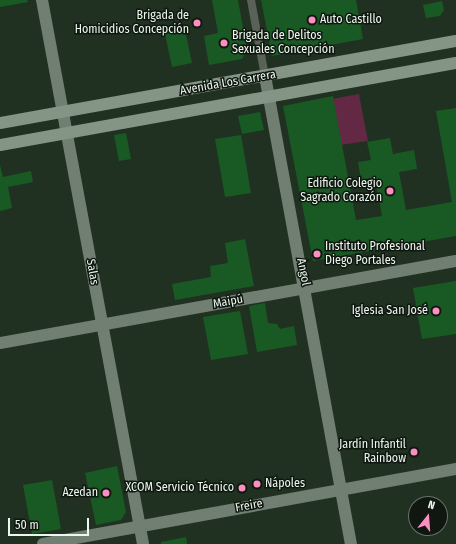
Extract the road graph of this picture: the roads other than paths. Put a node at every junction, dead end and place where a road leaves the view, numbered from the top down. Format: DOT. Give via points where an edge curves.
graph roads {
  1 [pos="42,0"];
  2 [pos="251,0"];
  3 [pos="456,41"];
  4 [pos="456,63"];
  5 [pos="265,76"];
  6 [pos="269,96"];
  7 [pos="63,112"];
  8 [pos="0,123"];
  9 [pos="66,132"];
  10 [pos="0,145"];
  11 [pos="456,261"];
  12 [pos="306,288"];
  13 [pos="101,324"];
  14 [pos="0,343"];
  15 [pos="456,469"];
  16 [pos="341,490"];
  17 [pos="140,526"];
  18 [pos="42,544"];
  19 [pos="143,544"];
  20 [pos="350,544"];
  1 -- 7 [label="street, Salas"];
  2 -- 5 [label="street, Angol"];
  3 -- 5 [label="main road, Avenida Los Carrera"];
  4 -- 6 [label="main road, Avenida Los Carrera"];
  5 -- 6 [label="street, Angol"];
  5 -- 7 [label="main road, Avenida Los Carrera"];
  6 -- 9 [label="main road, Avenida Los Carrera"];
  6 -- 12 [label="street, Angol"];
  7 -- 8 [label="main road, Avenida Los Carrera"];
  7 -- 9 [label="street, Salas"];
  9 -- 10 [label="main road, Avenida Los Carrera"];
  9 -- 13 [label="street, Salas"];
  11 -- 12 [label="street, Maipú"];
  12 -- 13 [label="street, Maipú"];
  12 -- 16 [label="street, Angol"];
  13 -- 14 [label="street, Maipú"];
  13 -- 17 [label="street, Salas"];
  15 -- 16 [label="street, Freire"];
  16 -- 17 [label="street, Freire"];
  16 -- 20 [label="street, Angol"];
  17 -- 18 [label="street, Freire"];
  17 -- 19 [label="street, Salas"];
}
